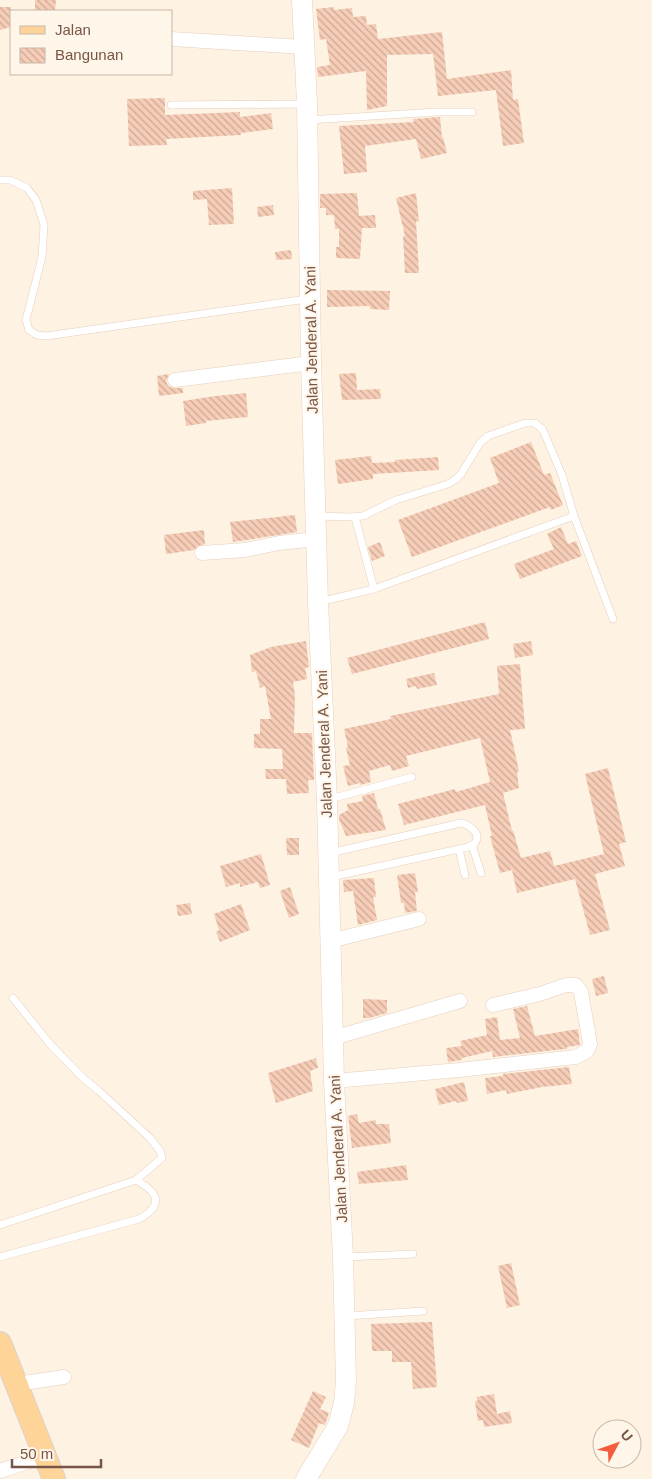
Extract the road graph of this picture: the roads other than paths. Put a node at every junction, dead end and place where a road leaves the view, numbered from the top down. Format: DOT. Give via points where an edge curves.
graph roads {
  1 [pos="302,0"];
  2 [pos="172,40"];
  3 [pos="304,47"];
  4 [pos="171,105"];
  5 [pos="307,112"];
  6 [pos="472,112"];
  7 [pos="0,180"];
  8 [pos="310,299"];
  9 [pos="311,363"];
  10 [pos="175,380"];
  11 [pos="316,516"];
  12 [pos="574,516"];
  13 [pos="355,517"];
  14 [pos="317,539"];
  15 [pos="202,553"];
  16 [pos="374,589"];
  17 [pos="318,602"];
  18 [pos="613,619"];
  19 [pos="412,777"];
  20 [pos="327,800"];
  21 [pos="472,845"];
  22 [pos="459,849"];
  23 [pos="327,854"];
  24 [pos="481,873"];
  25 [pos="465,876"];
  26 [pos="328,877"];
  27 [pos="419,919"];
  28 [pos="330,941"];
  29 [pos="13,998"];
  30 [pos="460,1001"];
  31 [pos="493,1005"];
  32 [pos="333,1038"];
  33 [pos="334,1081"];
  34 [pos="136,1180"];
  35 [pos="0,1225"];
  36 [pos="413,1254"];
  37 [pos="0,1257"];
  38 [pos="343,1257"];
  39 [pos="423,1311"];
  40 [pos="344,1317"];
  41 [pos="0,1343"];
  42 [pos="64,1377"];
  43 [pos="17,1384"];
  44 [pos="46,1456"];
  45 [pos="0,1471"];
  46 [pos="54,1479"];
  47 [pos="306,1479"];
  1 -- 3 [label="main road, Jalan Jenderal A. Yani"];
  2 -- 3 [label="street"];
  3 -- 5 [label="main road, Jalan Jenderal A. Yani"];
  4 -- 5 [label="lane"];
  5 -- 6 [label="lane"];
  5 -- 8 [label="main road, Jalan Jenderal A. Yani"];
  7 -- 8 [label="lane" via="10,180 27,188 36,200 44,225 42,257 26,320 30,330 37,335"];
  8 -- 9 [label="main road, Jalan Jenderal A. Yani"];
  9 -- 10 [label="street"];
  9 -- 11 [label="main road, Jalan Jenderal A. Yani"];
  11 -- 13 [label="lane"];
  11 -- 14 [label="main road, Jalan Jenderal A. Yani"];
  12 -- 13 [label="lane" via="562,475 543,430 530,422 488,436 456,480"];
  12 -- 16 [label="lane"];
  12 -- 18 [label="lane"];
  13 -- 16 [label="lane"];
  14 -- 15 [label="street"];
  14 -- 17 [label="main road, Jalan Jenderal A. Yani"];
  16 -- 17 [label="lane"];
  17 -- 20 [label="main road, Jalan Jenderal A. Yani"];
  19 -- 20 [label="lane"];
  20 -- 23 [label="main road, Jalan Jenderal A. Yani"];
  21 -- 22 [label="lane"];
  21 -- 23 [label="lane" via="476,833 472,827 461,823"];
  21 -- 24 [label="lane"];
  22 -- 25 [label="lane"];
  22 -- 26 [label="lane"];
  23 -- 26 [label="main road, Jalan Jenderal A. Yani"];
  26 -- 28 [label="main road, Jalan Jenderal A. Yani"];
  27 -- 28 [label="street"];
  28 -- 32 [label="main road, Jalan Jenderal A. Yani"];
  29 -- 34 [label="lane" via="83,1078 157,1146 162,1158"];
  30 -- 32 [label="street"];
  31 -- 33 [label="street" via="576,985 581,992 590,1044 587,1051 576,1057"];
  32 -- 33 [label="main road, Jalan Jenderal A. Yani"];
  33 -- 38 [label="main road, Jalan Jenderal A. Yani"];
  34 -- 35 [label="lane"];
  34 -- 37 [label="lane" via="149,1188 155,1198 152,1210 139,1219"];
  36 -- 38 [label="lane"];
  38 -- 40 [label="main road, Jalan Jenderal A. Yani"];
  39 -- 40 [label="lane"];
  40 -- 47 [label="main road, Jalan Jenderal A. Yani" via="344,1402 338,1426"];
  41 -- 43 [label="main road"];
  42 -- 43 [label="street"];
  43 -- 44 [label="main road"];
  44 -- 45 [label="street"];
  44 -- 46 [label="main road"];
}
